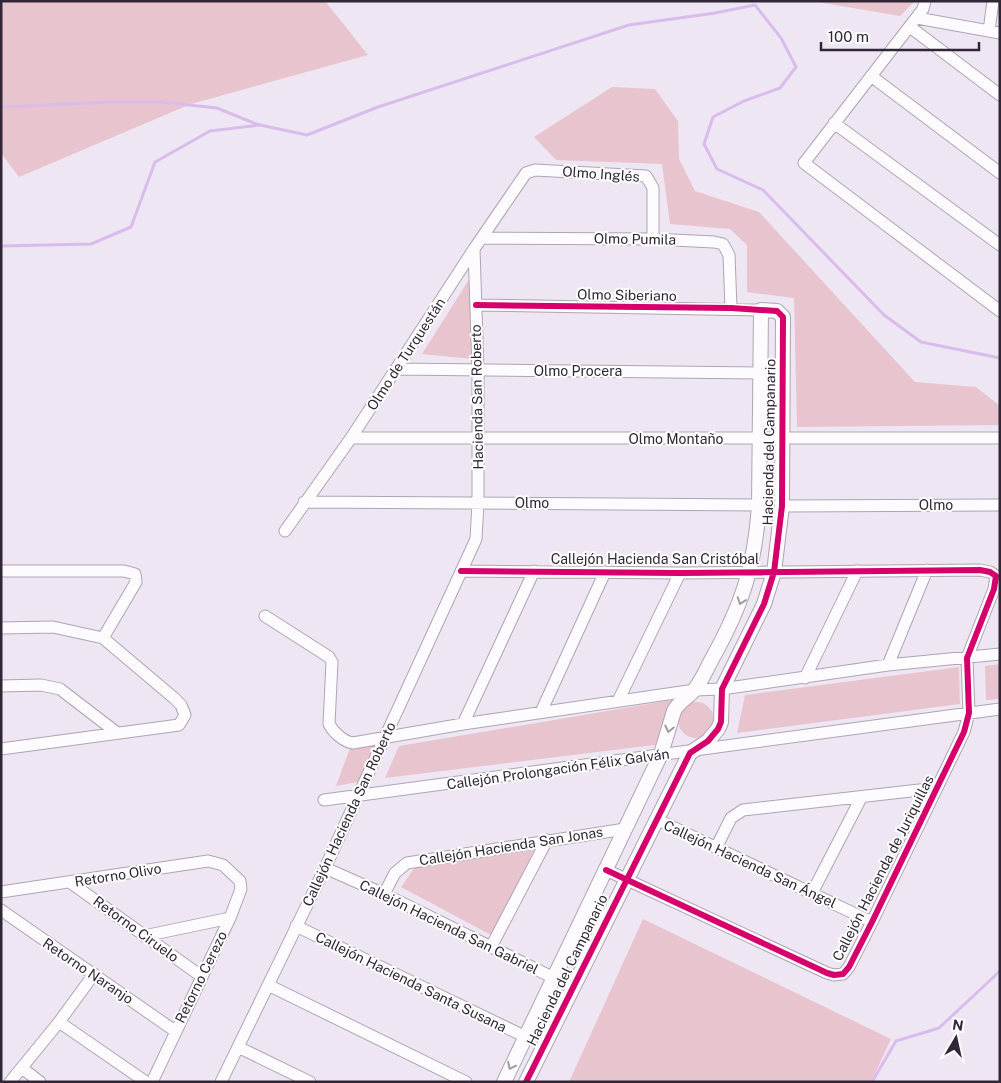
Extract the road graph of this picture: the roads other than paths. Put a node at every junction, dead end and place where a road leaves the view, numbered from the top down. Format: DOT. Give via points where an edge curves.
graph roads {
  1 [pos="925,1"];
  2 [pos="993,1"];
  3 [pos="913,23"];
  4 [pos="995,32"];
  5 [pos="871,76"];
  6 [pos="1000,95"];
  7 [pos="834,123"];
  8 [pos="1000,173"];
  9 [pos="523,176"];
  10 [pos="482,238"];
  11 [pos="653,239"];
  12 [pos="1000,245"];
  13 [pos="474,249"];
  14 [pos="476,305"];
  15 [pos="731,308"];
  16 [pos="761,310"];
  17 [pos="777,311"];
  18 [pos="1000,311"];
  19 [pos="396,370"];
  20 [pos="478,370"];
  21 [pos="760,373"];
  22 [pos="478,437"];
  23 [pos="352,438"];
  24 [pos="1000,438"];
  25 [pos="760,439"];
  26 [pos="783,440"];
  27 [pos="304,502"];
  28 [pos="478,503"];
  29 [pos="759,505"];
  30 [pos="1000,505"];
  31 [pos="782,506"];
  32 [pos="285,530"];
  33 [pos="474,545"];
  34 [pos="927,570"];
  35 [pos="1,571"];
  36 [pos="461,571"];
  37 [pos="534,571"];
  38 [pos="858,571"];
  39 [pos="605,572"];
  40 [pos="749,572"];
  41 [pos="774,572"];
  42 [pos="680,573"];
  43 [pos="265,616"];
  44 [pos="1,628"];
  45 [pos="103,638"];
  46 [pos="1000,654"];
  47 [pos="967,658"];
  48 [pos="888,665"];
  49 [pos="805,678"];
  50 [pos="1,686"];
  51 [pos="722,689"];
  52 [pos="695,690"];
  53 [pos="618,701"];
  54 [pos="1000,709"];
  55 [pos="541,712"];
  56 [pos="969,713"];
  57 [pos="464,724"];
  58 [pos="116,732"];
  59 [pos="385,737"];
  60 [pos="1,749"];
  61 [pos="690,753"];
  62 [pos="661,754"];
  63 [pos="937,788"];
  64 [pos="356,797"];
  65 [pos="861,798"];
  66 [pos="324,800"];
  67 [pos="656,819"];
  68 [pos="626,829"];
  69 [pos="547,840"];
  70 [pos="717,846"];
  71 [pos="325,868"];
  72 [pos="606,870"];
  73 [pos="232,872"];
  74 [pos="626,879"];
  75 [pos="71,882"];
  76 [pos="1,892"];
  77 [pos="812,893"];
  78 [pos="384,894"];
  79 [pos="1,910"];
  80 [pos="230,918"];
  81 [pos="872,922"];
  82 [pos="296,926"];
  83 [pos="144,936"];
  84 [pos="491,947"];
  85 [pos="94,974"];
  86 [pos="201,976"];
  87 [pos="555,978"];
  88 [pos="268,985"];
  89 [pos="572,987"];
  90 [pos="59,1022"];
  91 [pos="175,1031"];
  92 [pos="526,1037"];
  93 [pos="238,1047"];
  94 [pos="22,1068"];
  95 [pos="10,1082"];
  96 [pos="40,1082"];
  97 [pos="146,1082"];
  98 [pos="152,1082"];
  99 [pos="222,1082"];
  100 [pos="310,1082"];
  101 [pos="466,1082"];
  102 [pos="504,1082"];
  103 [pos="526,1082"];
  1 -- 3 [label="street" via="924,9"];
  2 -- 4 [label="street"];
  3 -- 4 [label="street"];
  3 -- 5 [label="street"];
  3 -- 6 [label="street"];
  5 -- 7 [label="street"];
  5 -- 8 [label="street"];
  7 -- 12 [label="street"];
  7 -- 18 [label="street" via="804,163"];
  9 -- 10 [label="street, Olmo de Turquestán"];
  9 -- 11 [label="street, Olmo Inglés" via="535,170 646,176 654,188"];
  10 -- 11 [label="street, Olmo Pumila"];
  10 -- 13 [label="street, Olmo de Turquestán"];
  11 -- 15 [label="street, Olmo Pumila" via="722,244 729,255"];
  13 -- 14 [label="street, Hacienda San Roberto"];
  13 -- 19 [label="street, Olmo de Turquestán"];
  14 -- 15 [label="street, Olmo Siberiano"];
  14 -- 20 [label="street, Hacienda San Roberto"];
  15 -- 16 [label="street, Olmo Siberiano"];
  16 -- 17 [label="street, Olmo Siberiano"];
  16 -- 21 [label="street, Hacienda del Campanario"];
  17 -- 26 [label="street, Hacienda del Campanario" via="782,317"];
  19 -- 20 [label="street, Olmo Procera"];
  19 -- 23 [label="street, Olmo de Turquestán"];
  20 -- 21 [label="street, Olmo Procera"];
  20 -- 22 [label="street, Hacienda San Roberto"];
  21 -- 25 [label="street, Hacienda del Campanario"];
  22 -- 23 [label="street, Olmo Montaño"];
  22 -- 25 [label="street, Olmo Montaño"];
  22 -- 28 [label="street, Hacienda San Roberto"];
  23 -- 27 [label="street, Olmo de Turquestán"];
  24 -- 26 [label="street, Olmo Montaño"];
  25 -- 26 [label="street, Olmo Montaño"];
  25 -- 29 [label="street, Hacienda del Campanario"];
  26 -- 31 [label="street, Hacienda del Campanario"];
  27 -- 28 [label="street, Olmo"];
  27 -- 32 [label="street, Olmo de Turquestán"];
  28 -- 29 [label="street, Olmo"];
  28 -- 33 [label="street, Hacienda San Roberto"];
  29 -- 40 [label="street, Hacienda del Campanario"];
  30 -- 31 [label="street, Olmo"];
  31 -- 41 [label="street, Hacienda del Campanario"];
  33 -- 36 [label="street, Callejón Hacienda San Roberto"];
  34 -- 38 [label="street, Callejón Hacienda San Cristóbal"];
  34 -- 47 [label="street, Callejón Hacienda San Cristóbal" via="985,570 996,576"];
  34 -- 48 [label="street"];
  35 -- 45 [label="street" via="131,573 136,576 136,582"];
  36 -- 37 [label="street, Callejón Hacienda San Cristóbal"];
  36 -- 59 [label="street, Callejón Hacienda San Roberto"];
  37 -- 39 [label="street, Callejón Hacienda San Cristóbal"];
  37 -- 57 [label="street"];
  38 -- 41 [label="street, Callejón Hacienda San Cristóbal"];
  38 -- 49 [label="street"];
  39 -- 42 [label="street, Callejón Hacienda San Cristóbal"];
  39 -- 55 [label="street"];
  40 -- 41 [label="street, Callejón Hacienda San Cristóbal"];
  40 -- 42 [label="street, Callejón Hacienda San Cristóbal"];
  40 -- 52 [label="street, Hacienda del Campanario, one-way" via="738,609"];
  41 -- 51 [label="street, Hacienda del Campanario" via="764,604"];
  42 -- 53 [label="street"];
  43 -- 59 [label="street" via="332,662 329,724 332,730 353,743"];
  44 -- 45 [label="street" via="53,627"];
  45 -- 58 [label="street" via="174,698 185,715 180,725"];
  46 -- 47 [label="street"];
  47 -- 48 [label="street"];
  47 -- 56 [label="street, Callejón Hacienda de Juriquillas"];
  48 -- 49 [label="street"];
  49 -- 51 [label="street"];
  50 -- 58 [label="street" via="41,686 60,690"];
  51 -- 52 [label="street"];
  51 -- 61 [label="street, Hacienda del Campanario" via="718,729 708,741"];
  52 -- 53 [label="street"];
  52 -- 62 [label="street, Hacienda del Campanario, one-way" via="677,704"];
  53 -- 55 [label="street"];
  54 -- 56 [label="street, Callejón Prolongación Félix Galván"];
  55 -- 57 [label="street"];
  56 -- 61 [label="street, Callejón Prolongación Félix Galván"];
  56 -- 63 [label="street, Callejón Hacienda de Juriquillas" via="964,732"];
  57 -- 59 [label="street"];
  58 -- 60 [label="street"];
  59 -- 64 [label="street, Callejón Hacienda San Roberto"];
  61 -- 62 [label="street, Callejón Prolongación Félix Galván"];
  61 -- 67 [label="street, Hacienda del Campanario"];
  62 -- 64 [label="street, Callejón Prolongación Félix Galván"];
  62 -- 68 [label="street, Hacienda del Campanario"];
  63 -- 65 [label="street"];
  63 -- 81 [label="street, Callejón Hacienda de Juriquillas"];
  64 -- 66 [label="street, Callejón Prolongación Félix Galván"];
  64 -- 71 [label="street, Callejón Hacienda San Roberto"];
  65 -- 70 [label="street" via="743,810 731,818"];
  65 -- 77 [label="street"];
  67 -- 70 [label="street, Callejón Hacienda San Ángel"];
  67 -- 74 [label="street, Hacienda del Campanario"];
  68 -- 69 [label="street, Callejón Hacienda San Jonas"];
  68 -- 72 [label="street, Hacienda del Campanario"];
  69 -- 78 [label="street, Callejón Hacienda San Jonas" via="407,863 395,873"];
  69 -- 84 [label="street"];
  70 -- 77 [label="street, Callejón Hacienda San Ángel"];
  71 -- 78 [label="street, Callejón Hacienda San Gabriel"];
  71 -- 82 [label="street, Callejón Hacienda San Roberto"];
  72 -- 74 [label="street"];
  72 -- 87 [label="street, Hacienda del Campanario"];
  73 -- 75 [label="street, Retorno Olivo" via="208,861"];
  73 -- 80 [label="street, Retorno Cerezo" via="241,885"];
  74 -- 81 [label="street, Callejón Hacienda de Juriquillas" via="834,975 843,974 849,967"];
  74 -- 89 [label="street, Hacienda del Campanario"];
  75 -- 76 [label="street, Retorno Olivo"];
  75 -- 83 [label="street, Retorno Ciruelo"];
  77 -- 81 [label="street, Callejón Hacienda San Ángel"];
  78 -- 84 [label="street, Callejón Hacienda San Gabriel"];
  79 -- 85 [label="street, Retorno Naranjo"];
  80 -- 83 [label="street"];
  80 -- 86 [label="street, Retorno Cerezo"];
  82 -- 88 [label="street, Callejón Hacienda San Roberto"];
  82 -- 92 [label="street, Callejón Hacienda Santa Susana"];
  83 -- 86 [label="street, Retorno Ciruelo"];
  84 -- 87 [label="street, Callejón Hacienda San Gabriel"];
  85 -- 90 [label="street"];
  85 -- 91 [label="street, Retorno Naranjo"];
  86 -- 91 [label="street, Retorno Cerezo"];
  87 -- 89 [label="street, Callejón Hacienda San Gabriel"];
  87 -- 92 [label="street, Hacienda del Campanario"];
  88 -- 93 [label="street, Callejón Hacienda San Roberto"];
  88 -- 101 [label="street"];
  89 -- 103 [label="street, Hacienda del Campanario"];
  90 -- 94 [label="street"];
  90 -- 97 [label="street"];
  91 -- 98 [label="street, Retorno Cerezo"];
  92 -- 102 [label="street, Hacienda del Campanario, one-way"];
  93 -- 99 [label="street, Callejón Hacienda San Roberto"];
  93 -- 100 [label="street"];
  94 -- 95 [label="street"];
  94 -- 96 [label="street"];
}
